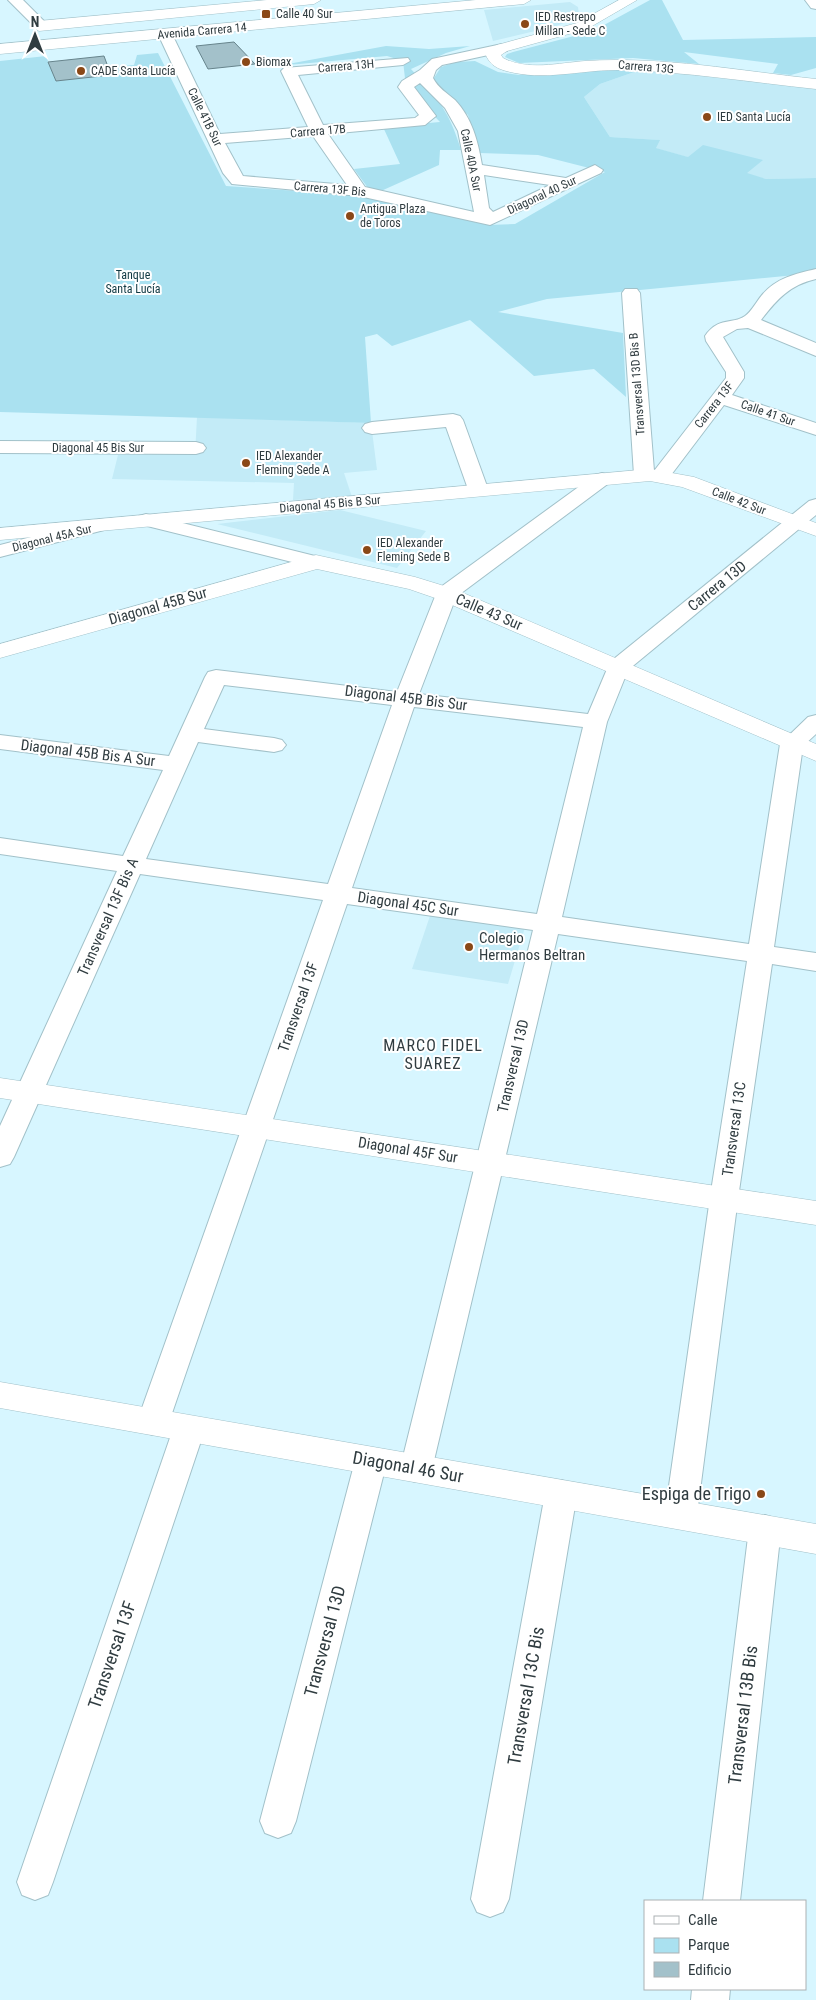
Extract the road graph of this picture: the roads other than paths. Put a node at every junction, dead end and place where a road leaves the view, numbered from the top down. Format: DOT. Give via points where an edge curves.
graph roads {
  1 [pos="15,0"];
  2 [pos="314,0"];
  3 [pos="524,0"];
  4 [pos="630,0"];
  5 [pos="812,0"];
  6 [pos="816,5"];
  7 [pos="42,26"];
  8 [pos="25,28"];
  9 [pos="165,34"];
  10 [pos="502,48"];
  11 [pos="0,49"];
  12 [pos="403,61"];
  13 [pos="429,68"];
  14 [pos="816,84"];
  15 [pos="318,131"];
  16 [pos="216,139"];
  17 [pos="473,168"];
  18 [pos="595,170"];
  19 [pos="231,173"];
  20 [pos="568,183"];
  21 [pos="359,191"];
  22 [pos="490,220"];
  23 [pos="816,274"];
  24 [pos="631,293"];
  25 [pos="750,322"];
  26 [pos="816,350"];
  27 [pos="720,396"];
  28 [pos="372,428"];
  29 [pos="816,429"];
  30 [pos="0,447"];
  31 [pos="196,448"];
  32 [pos="652,475"];
  33 [pos="602,479"];
  34 [pos="478,489"];
  35 [pos="816,505"];
  36 [pos="146,520"];
  37 [pos="795,522"];
  38 [pos="104,524"];
  39 [pos="816,530"];
  40 [pos="0,534"];
  41 [pos="0,551"];
  42 [pos="316,562"];
  43 [pos="446,594"];
  44 [pos="0,650"];
  45 [pos="618,667"];
  46 [pos="216,677"];
  47 [pos="406,698"];
  48 [pos="596,722"];
  49 [pos="816,722"];
  50 [pos="191,734"];
  51 [pos="0,742"];
  52 [pos="274,745"];
  53 [pos="804,748"];
  54 [pos="176,764"];
  55 [pos="0,846"];
  56 [pos="131,864"];
  57 [pos="337,894"];
  58 [pos="546,924"];
  59 [pos="760,954"];
  60 [pos="816,962"];
  61 [pos="0,1088"];
  62 [pos="30,1093"];
  63 [pos="256,1127"];
  64 [pos="0,1157"];
  65 [pos="490,1163"];
  66 [pos="724,1198"];
  67 [pos="816,1212"];
  68 [pos="0,1396"];
  69 [pos="153,1422"];
  70 [pos="189,1429"];
  71 [pos="371,1461"];
  72 [pos="416,1469"];
  73 [pos="561,1494"];
  74 [pos="681,1514"];
  75 [pos="765,1529"];
  76 [pos="816,1539"];
  77 [pos="278,1821"];
  78 [pos="35,1882"];
  79 [pos="490,1899"];
  80 [pos="721,1900"];
  1 -- 7 [label="street"];
  2 -- 7 [label="street, Avenida Carrera 14"];
  3 -- 9 [label="street, Avenida Carrera 14"];
  4 -- 10 [label="street" via="582,26"];
  5 -- 6 [label="street"];
  7 -- 8 [label="street, Avenida Carrera 14"];
  9 -- 11 [label="street, Avenida Carrera 14"];
  9 -- 16 [label="street, Calle 41B Sur"];
  10 -- 13 [label="street" via="448,59"];
  10 -- 14 [label="street, Carrera 13G" via="493,53 496,61 508,67 629,65"];
  12 -- 15 [label="street, Carrera 13H" via="289,71"];
  13 -- 15 [label="street, Carrera 17B" via="406,88 428,116 419,122"];
  13 -- 17 [label="street, Calle 40A Sur" via="425,78 428,84 454,108 464,124"];
  15 -- 16 [label="street, Carrera 17B"];
  15 -- 21 [label="street"];
  16 -- 19 [label="street, Calle 41B Sur"];
  17 -- 20 [label="street"];
  17 -- 22 [label="street, Calle 40A Sur" via="481,210"];
  18 -- 20 [label="street, Diagonal 40 Sur"];
  19 -- 21 [label="street, Carrera 13F Bis" via="238,181"];
  20 -- 22 [label="street, Diagonal 40 Sur"];
  21 -- 22 [label="street, Carrera 13F Bis"];
  23 -- 25 [label="street" via="793,279 778,288"];
  24 -- 32 [label="street, Transversal 13D Bis B"];
  25 -- 26 [label="street"];
  25 -- 27 [label="street, Carrera 13F" via="732,325 714,336 735,372 735,378"];
  27 -- 29 [label="street, Calle 41 Sur"];
  27 -- 32 [label="street, Carrera 13F"];
  28 -- 34 [label="street" via="453,420"];
  30 -- 31 [label="street, Diagonal 45 Bis Sur"];
  32 -- 33 [label="street, Diagonal 45 Bis B Sur"];
  32 -- 37 [label="street, Calle 42 Sur" via="687,481"];
  33 -- 34 [label="street, Diagonal 45 Bis B Sur"];
  33 -- 43 [label="street"];
  34 -- 36 [label="street, Diagonal 45 Bis B Sur"];
  35 -- 37 [label="street, Carrera 13D"];
  36 -- 38 [label="street, Diagonal 45 Bis B Sur"];
  36 -- 42 [label="street, Calle 43 Sur"];
  37 -- 39 [label="street, Calle 42 Sur"];
  37 -- 45 [label="street, Carrera 13D"];
  38 -- 40 [label="street, Diagonal 45 Bis B Sur"];
  38 -- 41 [label="street, Diagonal 45A Sur"];
  42 -- 43 [label="street, Calle 43 Sur"];
  42 -- 44 [label="street, Diagonal 45B Sur"];
  43 -- 45 [label="street, Calle 43 Sur"];
  43 -- 47 [label="street, Transversal 13F"];
  45 -- 48 [label="street, Transversal 13D"];
  45 -- 53 [label="street, Calle 43 Sur"];
  46 -- 47 [label="street, Diagonal 45B Bis Sur"];
  46 -- 50 [label="street, Transversal 13F Bis A"];
  47 -- 48 [label="street, Diagonal 45B Bis Sur"];
  47 -- 57 [label="street, Transversal 13F"];
  48 -- 58 [label="street, Transversal 13D"];
  49 -- 53 [label="street"];
  50 -- 52 [label="street"];
  50 -- 54 [label="street, Transversal 13F Bis A"];
  51 -- 54 [label="street, Diagonal 45B Bis A Sur"];
  53 -- 59 [label="street, Transversal 13C"];
  54 -- 56 [label="street, Transversal 13F Bis A"];
  55 -- 56 [label="street, Diagonal 45C Sur"];
  56 -- 57 [label="street, Diagonal 45C Sur"];
  56 -- 62 [label="street, Transversal 13F Bis A"];
  57 -- 58 [label="street, Diagonal 45C Sur"];
  57 -- 63 [label="street, Transversal 13F"];
  58 -- 59 [label="street, Diagonal 45C Sur"];
  58 -- 65 [label="street, Transversal 13D"];
  59 -- 60 [label="street, Diagonal 45C Sur"];
  59 -- 66 [label="street, Transversal 13C"];
  61 -- 62 [label="street, Diagonal 45F Sur"];
  62 -- 63 [label="street, Diagonal 45F Sur"];
  62 -- 64 [label="street, Transversal 13F Bis A"];
  63 -- 65 [label="street, Diagonal 45F Sur"];
  63 -- 69 [label="street, Transversal 13F"];
  65 -- 66 [label="street, Diagonal 45F Sur"];
  65 -- 72 [label="street, Transversal 13D"];
  66 -- 67 [label="street, Diagonal 45F Sur"];
  66 -- 74 [label="street, Transversal 13C"];
  68 -- 69 [label="street, Diagonal 46 Sur"];
  69 -- 70 [label="street, Diagonal 46 Sur"];
  70 -- 71 [label="street, Diagonal 46 Sur"];
  70 -- 78 [label="street, Transversal 13F"];
  71 -- 72 [label="street, Diagonal 46 Sur"];
  71 -- 77 [label="street, Transversal 13D"];
  72 -- 73 [label="street, Diagonal 46 Sur"];
  73 -- 74 [label="street, Diagonal 46 Sur"];
  73 -- 79 [label="street, Transversal 13C Bis"];
  74 -- 75 [label="street, Diagonal 46 Sur"];
  75 -- 76 [label="street, Diagonal 46 Sur"];
  75 -- 80 [label="street, Transversal 13B Bis"];
}
